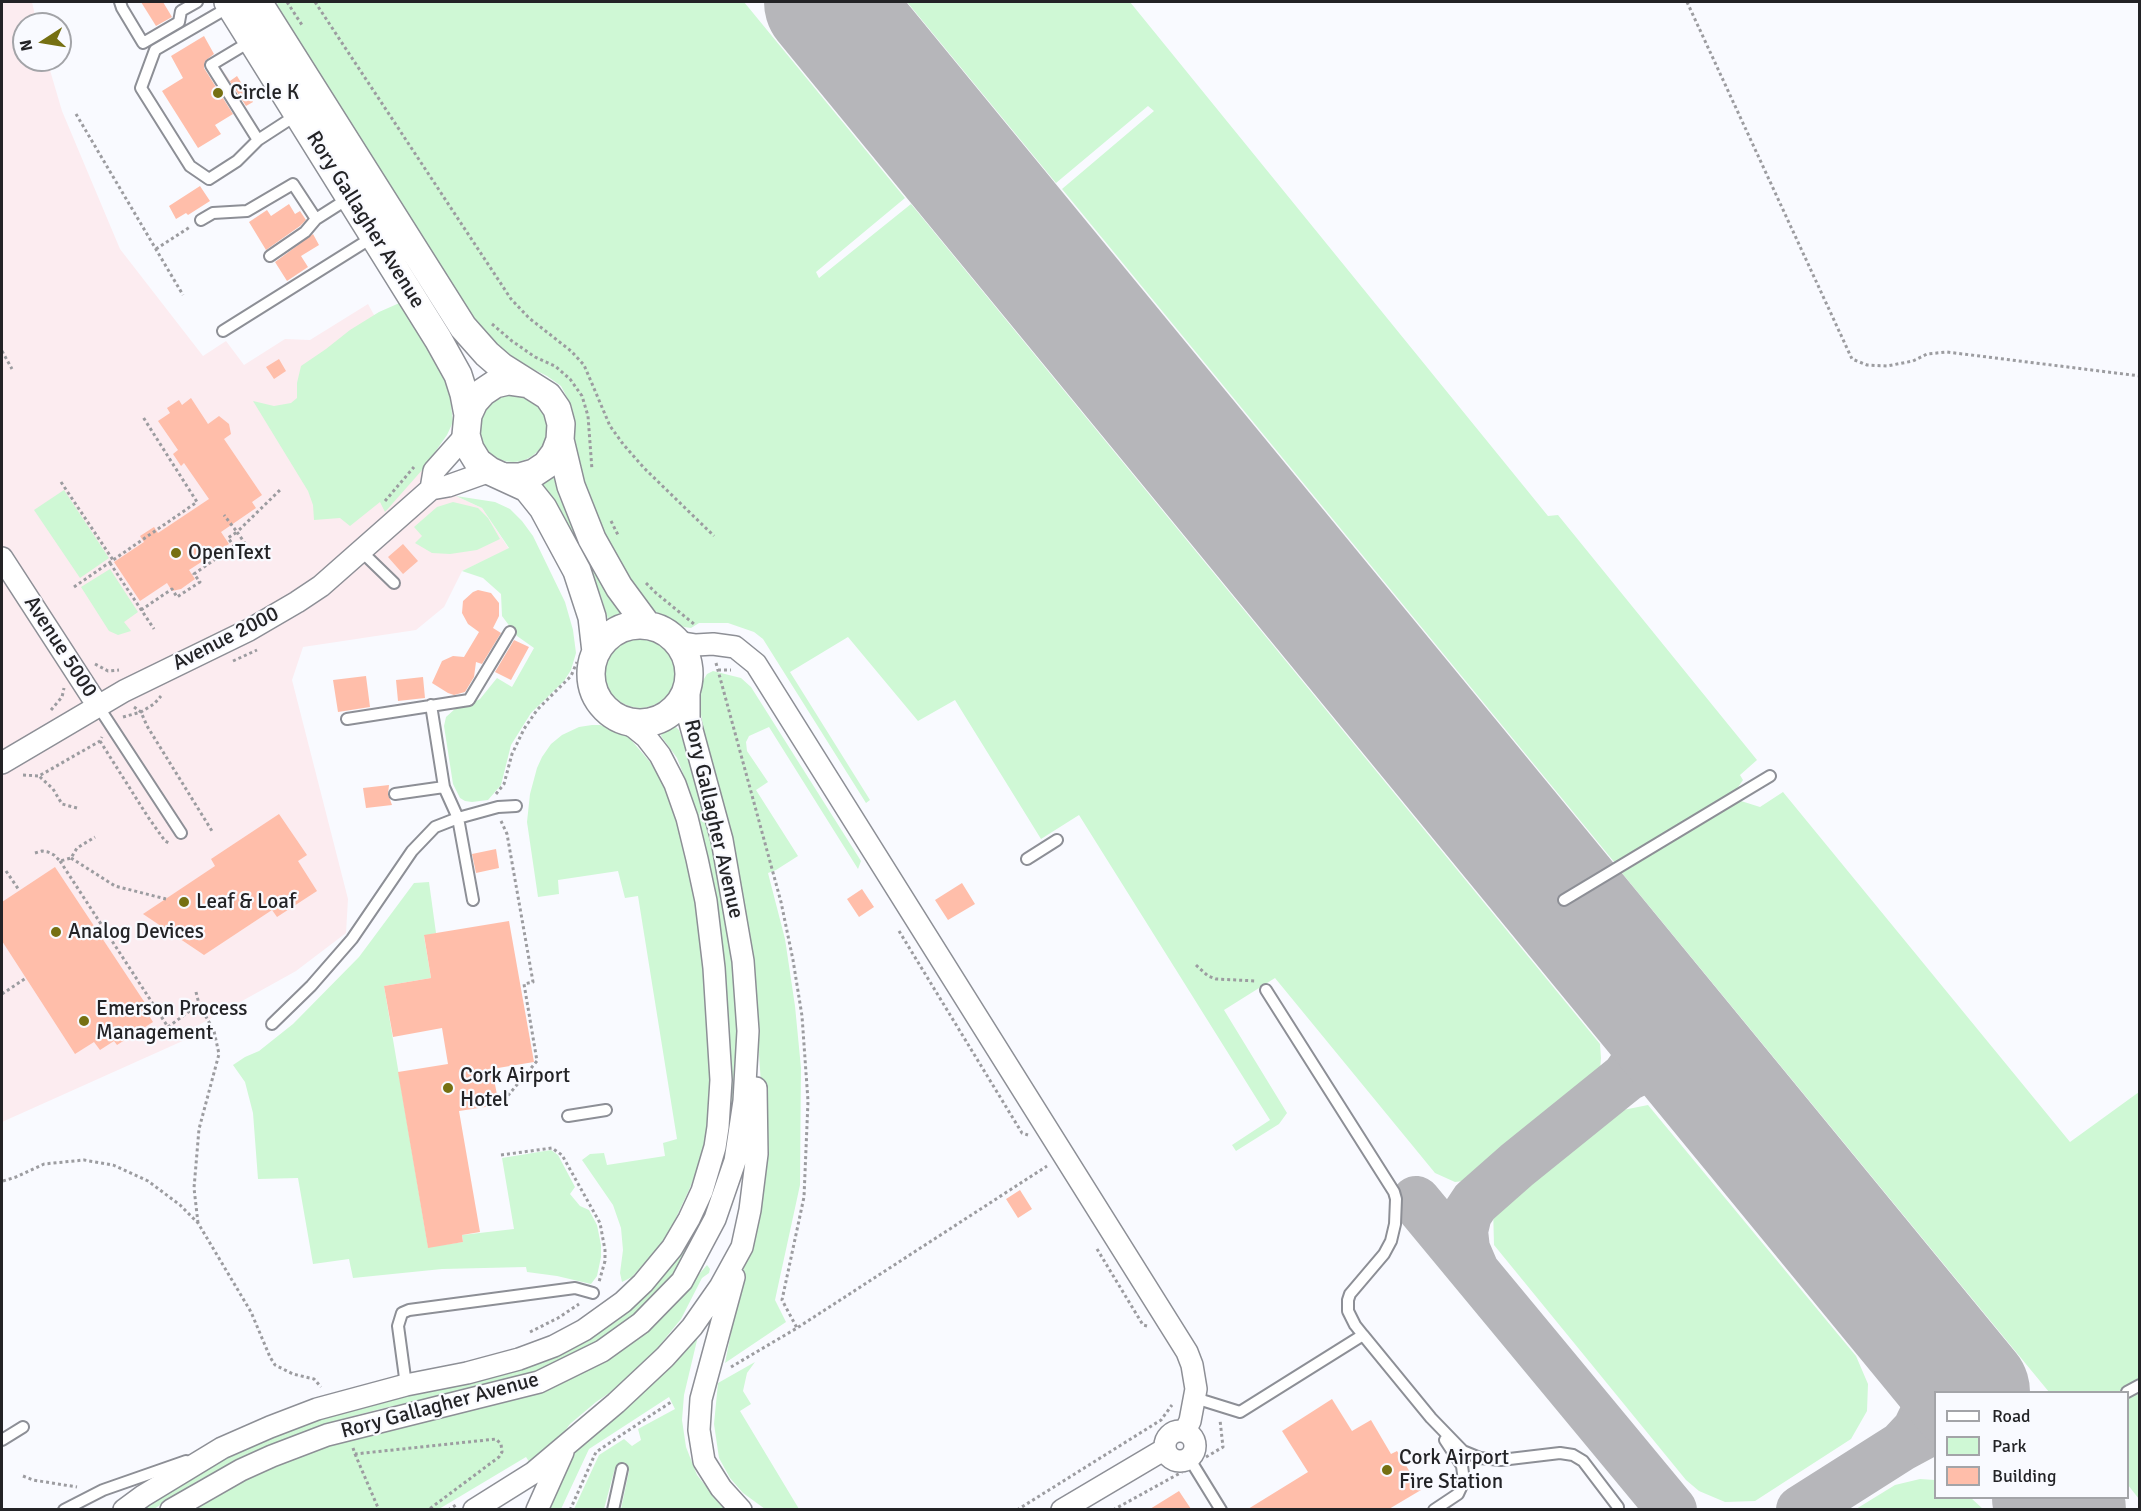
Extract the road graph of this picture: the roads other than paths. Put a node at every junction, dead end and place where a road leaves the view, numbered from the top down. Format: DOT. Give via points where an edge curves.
graph roads {
  1 [pos="120,2"];
  2 [pos="197,2"];
  3 [pos="258,2"];
  4 [pos="230,4"];
  5 [pos="178,6"];
  6 [pos="253,40"];
  7 [pos="298,113"];
  8 [pos="258,140"];
  9 [pos="349,198"];
  10 [pos="316,219"];
  11 [pos="201,220"];
  12 [pos="374,237"];
  13 [pos="270,256"];
  14 [pos="223,331"];
  15 [pos="536,386"];
  16 [pos="467,425"];
  17 [pos="560,440"];
  18 [pos="498,474"];
  19 [pos="431,489"];
  20 [pos="360,550"];
  21 [pos="2,558"];
  22 [pos="394,583"];
  23 [pos="648,625"];
  24 [pos="510,632"];
  25 [pos="692,651"];
  26 [pos="587,656"];
  27 [pos="431,705"];
  28 [pos="98,706"];
  29 [pos="347,719"];
  30 [pos="625,720"];
  31 [pos="2,763"];
  32 [pos="1770,776"];
  33 [pos="444,787"];
  34 [pos="395,794"];
  35 [pos="516,806"];
  36 [pos="458,818"];
  37 [pos="181,833"];
  38 [pos="1057,840"];
  39 [pos="1027,859"];
  40 [pos="473,900"];
  41 [pos="1564,900"];
  42 [pos="1266,990"];
  43 [pos="272,1024"];
  44 [pos="748,1031"];
  45 [pos="606,1110"];
  46 [pos="568,1116"];
  47 [pos="742,1247"];
  48 [pos="593,1293"];
  49 [pos="1363,1335"];
  50 [pos="406,1385"];
  51 [pos="1195,1398"];
  52 [pos="1431,1418"];
  53 [pos="23,1426"];
  54 [pos="1185,1431"];
  55 [pos="2,1440"];
  56 [pos="565,1446"];
  57 [pos="222,1448"];
  58 [pos="1165,1449"];
  59 [pos="1189,1458"];
  60 [pos="622,1469"];
  61 [pos="64,1509"];
  62 [pos="124,1509"];
  63 [pos="171,1509"];
  64 [pos="474,1509"];
  65 [pos="537,1509"];
  66 [pos="613,1509"];
  67 [pos="741,1509"];
  68 [pos="1062,1509"];
  69 [pos="1221,1509"];
  70 [pos="1434,1509"];
  71 [pos="1618,1509"];
  1 -- 5 [label="lane" via="143,44 179,22"];
  2 -- 5 [label="lane"];
  3 -- 15 [label="street, Rory Gallagher Avenue" via="463,327 502,368"];
  4 -- 6 [label="street, Rory Gallagher Avenue"];
  4 -- 8 [label="lane" via="155,50 141,88 190,166 209,179 237,161"];
  6 -- 7 [label="street, Rory Gallagher Avenue"];
  6 -- 8 [label="lane" via="211,65"];
  7 -- 8 [label="lane"];
  7 -- 9 [label="street, Rory Gallagher Avenue"];
  9 -- 10 [label="lane"];
  9 -- 12 [label="street, Rory Gallagher Avenue"];
  10 -- 11 [label="lane" via="293,184 247,211 213,213"];
  10 -- 13 [label="lane" via="305,232"];
  12 -- 14 [label="lane"];
  12 -- 16 [label="street, Rory Gallagher Avenue" via="458,375"];
  15 -- 16 [label="street" via="508,381 495,384 474,402"];
  15 -- 17 [label="street, Rory Gallagher Avenue" via="557,409"];
  16 -- 18 [label="street, Rory Gallagher Avenue" via="470,449 478,462"];
  16 -- 19 [label="street" via="434,471"];
  17 -- 18 [label="street" via="546,465 534,472 520,477"];
  17 -- 23 [label="street, Rory Gallagher Avenue" via="571,486 592,539 619,586"];
  18 -- 19 [label="street"];
  18 -- 26 [label="street, Rory Gallagher Avenue" via="527,488 535,497 573,562 592,617"];
  19 -- 20 [label="street, Avenue 2000"];
  20 -- 22 [label="lane"];
  20 -- 28 [label="street, Avenue 2000" via="321,586 273,617"];
  21 -- 28 [label="street, Avenue 5000"];
  23 -- 25 [label="street, Rory Gallagher Avenue" via="663,630"];
  23 -- 26 [label="street" via="618,630"];
  24 -- 27 [label="lane" via="469,700"];
  25 -- 30 [label="street, Rory Gallagher Avenue" via="686,691 679,704 654,721"];
  25 -- 44 [label="street, Rory Gallagher Avenue" via="689,719 722,840 743,961"];
  25 -- 51 [label="street" via="735,647 756,664 1186,1352 1195,1379"];
  26 -- 30 [label="street, Rory Gallagher Avenue" via="596,695 605,707"];
  27 -- 29 [label="lane"];
  27 -- 33 [label="lane"];
  28 -- 31 [label="street, Avenue 2000"];
  28 -- 37 [label="lane"];
  30 -- 50 [label="street, Rory Gallagher Avenue" via="646,737 675,784 706,901 721,1080 718,1127 707,1177 689,1219 663,1260 604,1317 536,1353"];
  32 -- 41 [label="lane"];
  33 -- 34 [label="lane"];
  33 -- 36 [label="lane"];
  35 -- 36 [label="lane"];
  36 -- 40 [label="lane"];
  36 -- 43 [label="lane" via="435,826 412,851 352,939"];
  38 -- 39 [label="lane"];
  42 -- 49 [label="lane" via="1396,1199 1391,1241 1348,1300 1354,1325"];
  44 -- 47 [label="street" via="756,1092 757,1154"];
  44 -- 63 [label="street, Rory Gallagher Avenue" via="735,1161 715,1219 682,1281 641,1323 603,1351 539,1382 327,1435 272,1455"];
  45 -- 46 [label="lane"];
  47 -- 56 [label="street" via="692,1327 665,1357"];
  47 -- 67 [label="street" via="701,1399 699,1430 704,1461 721,1488"];
  48 -- 50 [label="lane" via="575,1288 402,1313 398,1326"];
  49 -- 51 [label="lane" via="1240,1412"];
  49 -- 52 [label="lane"];
  50 -- 57 [label="street, Rory Gallagher Avenue" via="317,1409"];
  51 -- 54 [label="street"];
  52 -- 70 [label="lane" via="1462,1466 1464,1481 1458,1494"];
  52 -- 71 [label="lane" via="1463,1451 1480,1458 1573,1455 1583,1461"];
  53 -- 55 [label="lane"];
  54 -- 58 [label="street" via="1170,1434"];
  54 -- 59 [label="street" via="1196,1446"];
  56 -- 64 [label="street" via="533,1473"];
  56 -- 65 [label="street"];
  57 -- 61 [label="lane" via="103,1490"];
  57 -- 62 [label="street, Rory Gallagher Avenue"];
  58 -- 59 [label="street" via="1175,1460"];
  58 -- 68 [label="street"];
  59 -- 69 [label="lane"];
  60 -- 66 [label="lane"];
}
